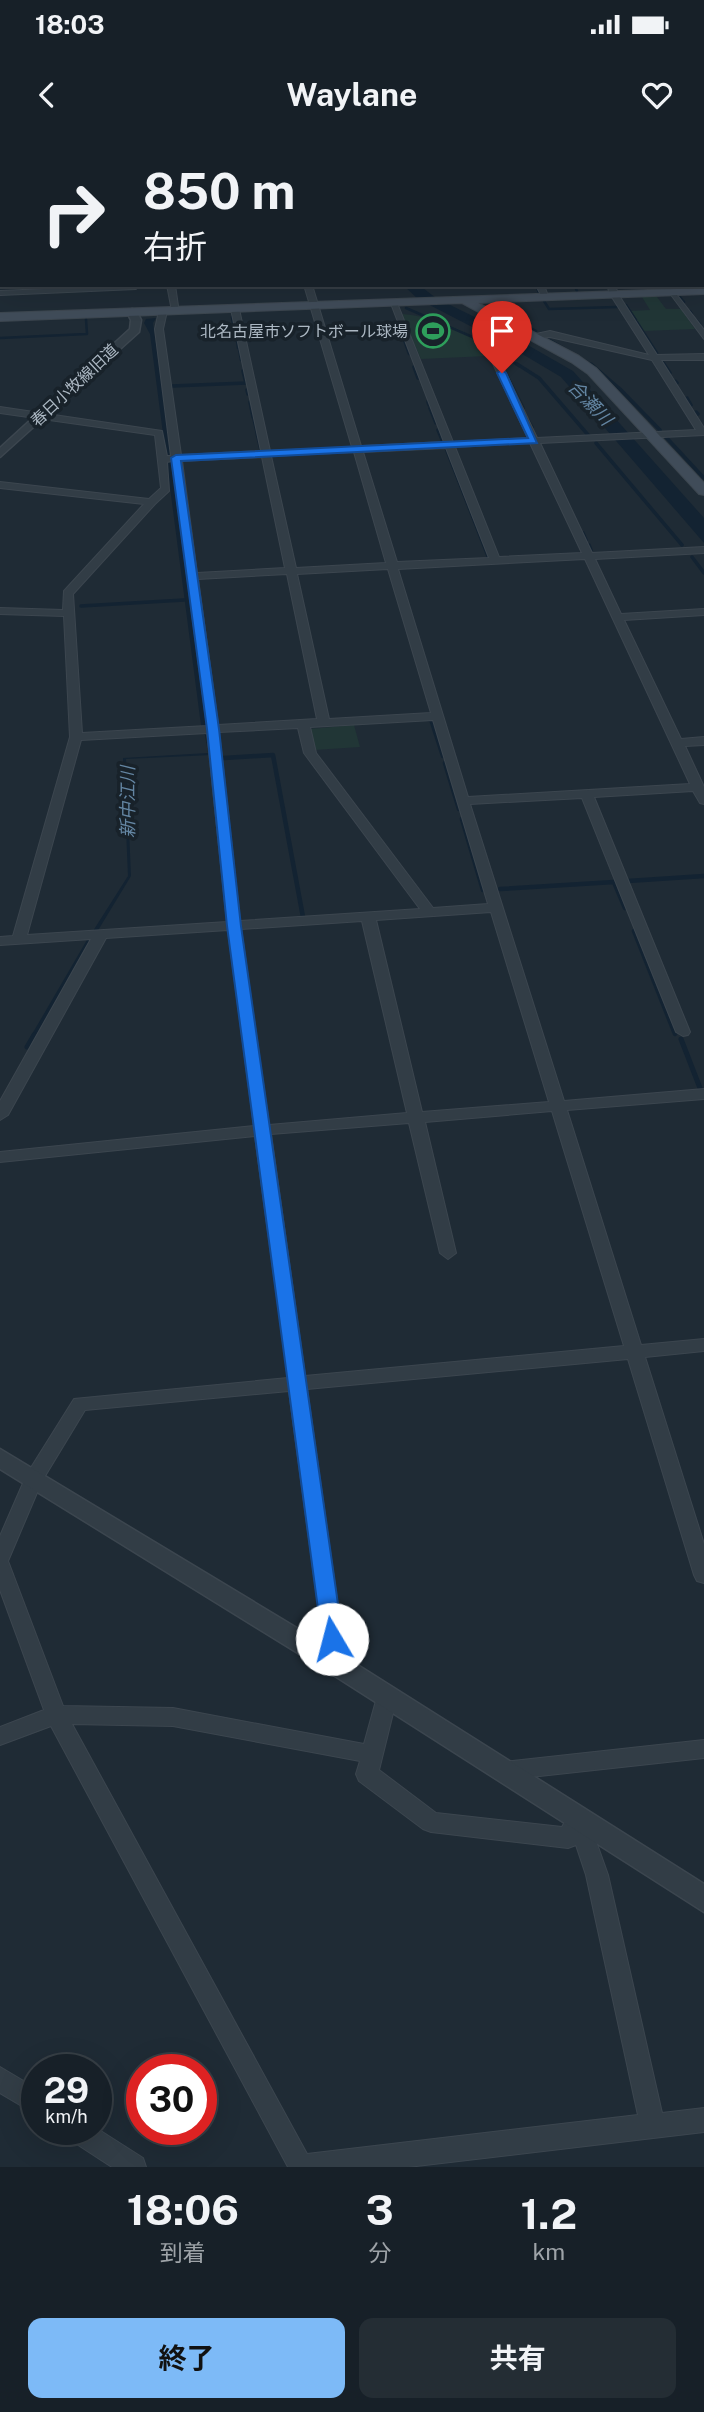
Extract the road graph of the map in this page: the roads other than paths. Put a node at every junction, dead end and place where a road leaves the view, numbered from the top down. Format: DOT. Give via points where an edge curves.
graph roads {
  1 [pos="136,287"];
  2 [pos="171,287"];
  3 [pos="309,287"];
  4 [pos="447,287"];
  5 [pos="701,289"];
  6 [pos="612,290"];
  7 [pos="543,291"];
  8 [pos="673,292"];
  9 [pos="0,293"];
  10 [pos="464,300"];
  11 [pos="393,303"];
  12 [pos="315,306"];
  13 [pos="235,309"];
  14 [pos="165,311"];
  15 [pos="134,312"];
  16 [pos="0,317"];
  17 [pos="531,335"];
  18 [pos="704,336"];
  19 [pos="486,340"];
  20 [pos="704,357"];
  21 [pos="657,359"];
  22 [pos="0,410"];
  23 [pos="41,416"];
  24 [pos="703,432"];
  25 [pos="645,434"];
  26 [pos="534,441"];
  27 [pos="450,445"];
  28 [pos="358,449"];
  29 [pos="0,454"];
  30 [pos="266,454"];
  31 [pos="169,458"];
  32 [pos="0,485"];
  33 [pos="704,491"];
  34 [pos="151,502"];
  35 [pos="703,550"];
  36 [pos="588,555"];
  37 [pos="495,560"];
  38 [pos="394,565"];
  39 [pos="291,570"];
  40 [pos="191,576"];
  41 [pos="0,611"];
  42 [pos="704,612"];
  43 [pos="69,613"];
  44 [pos="618,617"];
  45 [pos="439,716"];
  46 [pos="324,723"];
  47 [pos="303,724"];
  48 [pos="208,729"];
  49 [pos="76,737"];
  50 [pos="704,741"];
  51 [pos="677,743"];
  52 [pos="698,786"];
  53 [pos="587,794"];
  54 [pos="704,800"];
  55 [pos="463,801"];
  56 [pos="497,908"];
  57 [pos="430,913"];
  58 [pos="368,917"];
  59 [pos="234,926"];
  60 [pos="100,936"];
  61 [pos="19,940"];
  62 [pos="0,941"];
  63 [pos="683,1032"];
  64 [pos="704,1094"];
  65 [pos="559,1105"];
  66 [pos="0,1115"];
  67 [pos="416,1117"];
  68 [pos="264,1130"];
  69 [pos="0,1157"];
  70 [pos="448,1253"];
  71 [pos="704,1345"];
  72 [pos="635,1352"];
  73 [pos="298,1383"];
  74 [pos="0,1458"];
  75 [pos="34,1479"];
  76 [pos="0,1558"];
  77 [pos="0,1564"];
  78 [pos="704,1575"];
  79 [pos="336,1664"];
  80 [pos="387,1697"];
  81 [pos="56,1715"];
  82 [pos="0,1736"];
  83 [pos="704,1749"];
  84 [pos="370,1754"];
  85 [pos="503,1771"];
  86 [pos="578,1820"];
  87 [pos="704,1899"];
  88 [pos="0,2078"];
  89 [pos="21,2092"];
  90 [pos="704,2120"];
  91 [pos="653,2126"];
  92 [pos="101,2145"];
  93 [pos="407,2162"];
  94 [pos="134,2167"];
  95 [pos="302,2167"];
  1 -- 9 [label="street"];
  2 -- 14 [label="street"];
  3 -- 12 [label="street"];
  4 -- 10 [label="main road"];
  5 -- 8 [label="main road"];
  6 -- 7 [label="main road"];
  6 -- 8 [label="main road"];
  6 -- 21 [label="street"];
  7 -- 10 [label="main road"];
  8 -- 18 [label="street"];
  10 -- 11 [label="main road"];
  10 -- 17 [label="main road"];
  11 -- 12 [label="main road"];
  11 -- 27 [label="street"];
  12 -- 13 [label="main road"];
  12 -- 28 [label="street"];
  13 -- 14 [label="main road"];
  13 -- 30 [label="street"];
  14 -- 15 [label="main road"];
  14 -- 31 [label="street" via="159,329"];
  15 -- 16 [label="main road"];
  15 -- 23 [label="street, 春日小牧線旧道" via="135,330"];
  17 -- 21 [label="street" via="550,334"];
  17 -- 25 [label="main road" via="592,371"];
  19 -- 26 [label="street"];
  20 -- 21 [label="street"];
  21 -- 24 [label="street"];
  22 -- 23 [label="street"];
  23 -- 29 [label="street, 春日小牧線旧道"];
  23 -- 31 [label="street" via="151,430 159,433"];
  24 -- 25 [label="street"];
  25 -- 26 [label="street"];
  25 -- 33 [label="main road"];
  26 -- 27 [label="street"];
  26 -- 36 [label="street"];
  27 -- 28 [label="street"];
  27 -- 37 [label="street"];
  28 -- 30 [label="street"];
  28 -- 38 [label="street"];
  30 -- 31 [label="street"];
  30 -- 39 [label="street"];
  31 -- 34 [label="street" via="166,489"];
  31 -- 40 [label="street"];
  32 -- 34 [label="street"];
  34 -- 43 [label="street" via="68,593"];
  35 -- 36 [label="street"];
  36 -- 37 [label="street"];
  36 -- 44 [label="street"];
  37 -- 38 [label="street"];
  38 -- 39 [label="street"];
  38 -- 45 [label="street"];
  39 -- 40 [label="street"];
  39 -- 46 [label="street"];
  40 -- 48 [label="street"];
  41 -- 43 [label="street"];
  42 -- 44 [label="street"];
  43 -- 49 [label="street"];
  44 -- 51 [label="street"];
  45 -- 46 [label="street"];
  45 -- 55 [label="street"];
  46 -- 47 [label="street"];
  47 -- 48 [label="street"];
  47 -- 57 [label="street" via="310,753"];
  48 -- 49 [label="street"];
  48 -- 59 [label="street"];
  49 -- 61 [label="street"];
  50 -- 51 [label="street"];
  51 -- 52 [label="street"];
  52 -- 53 [label="street"];
  52 -- 54 [label="street"];
  53 -- 55 [label="street"];
  53 -- 63 [label="street"];
  55 -- 56 [label="street"];
  56 -- 57 [label="street"];
  56 -- 65 [label="street"];
  57 -- 58 [label="street"];
  58 -- 59 [label="street"];
  58 -- 67 [label="street"];
  59 -- 60 [label="street"];
  59 -- 68 [label="street"];
  60 -- 61 [label="street"];
  60 -- 66 [label="street"];
  61 -- 62 [label="street"];
  64 -- 65 [label="street"];
  65 -- 67 [label="street"];
  65 -- 72 [label="street"];
  67 -- 68 [label="street"];
  67 -- 70 [label="street"];
  68 -- 69 [label="street"];
  68 -- 73 [label="street"];
  71 -- 72 [label="street"];
  72 -- 73 [label="street"];
  72 -- 78 [label="street"];
  73 -- 75 [label="street" via="80,1404"];
  73 -- 79 [label="street"];
  74 -- 75 [label="street"];
  75 -- 76 [label="street"];
  75 -- 79 [label="street"];
  77 -- 81 [label="street"];
  79 -- 80 [label="street"];
  80 -- 84 [label="street"];
  80 -- 85 [label="street"];
  81 -- 82 [label="street"];
  81 -- 84 [label="street" via="173,1717"];
  81 -- 95 [label="street"];
  83 -- 85 [label="street"];
  84 -- 86 [label="street" via="367,1774 431,1822 568,1838"];
  85 -- 86 [label="street"];
  86 -- 87 [label="street"];
  86 -- 91 [label="street" via="597,1875"];
  88 -- 89 [label="street"];
  90 -- 91 [label="street"];
  91 -- 93 [label="street"];
  92 -- 94 [label="street"];
  93 -- 95 [label="street"];
}
